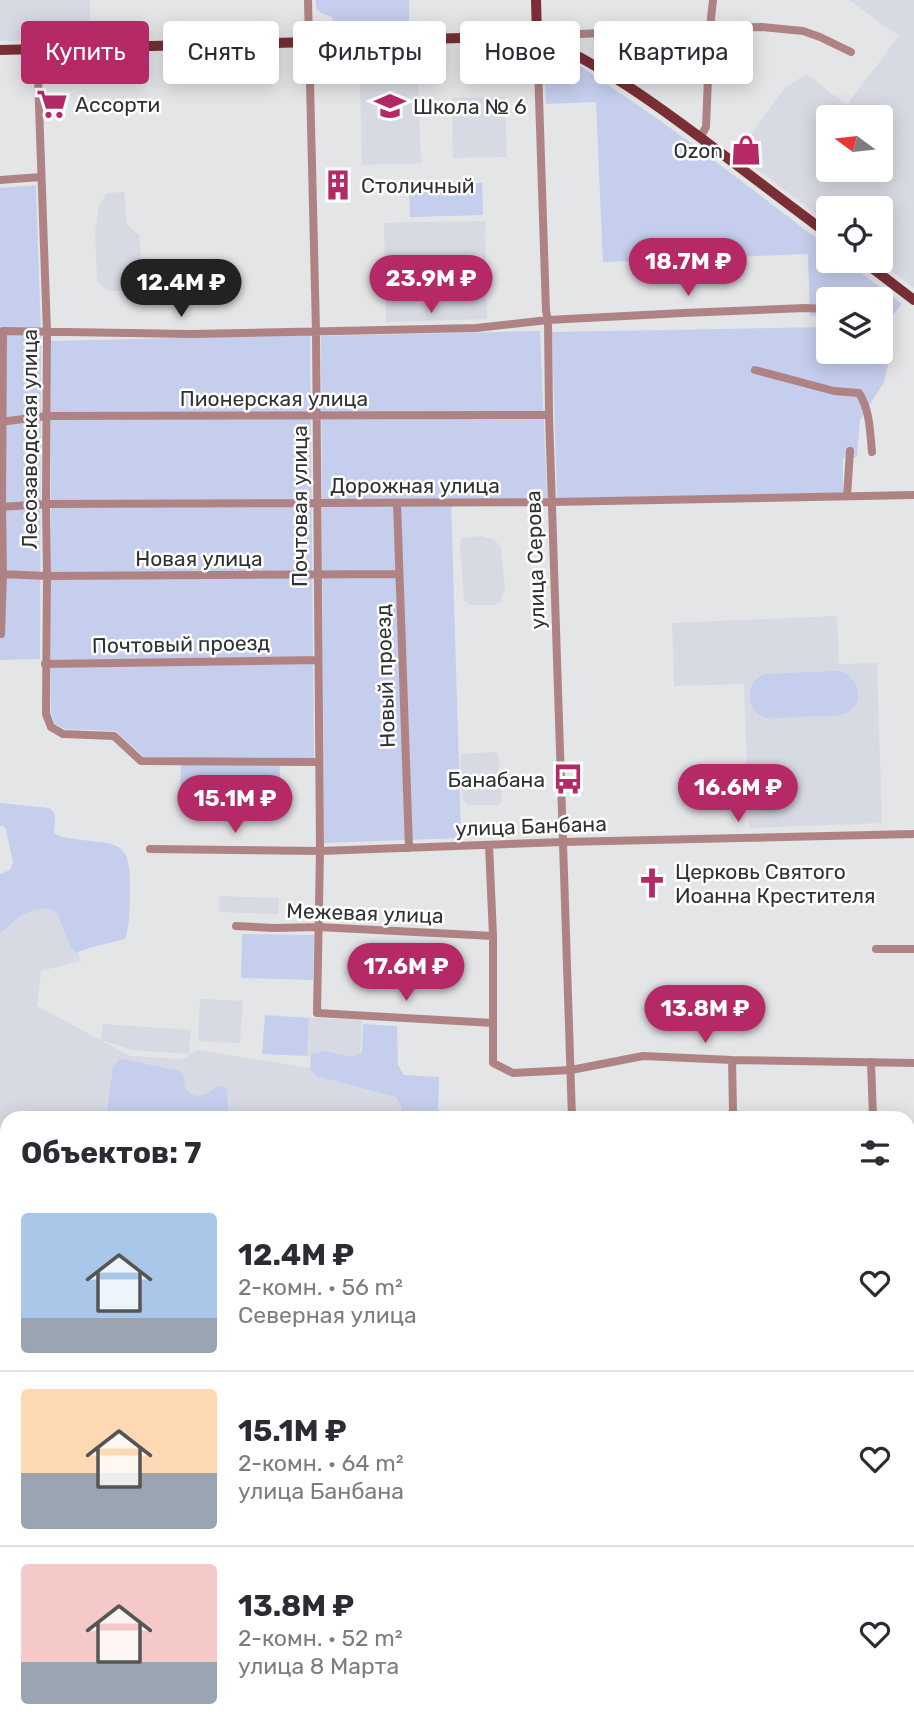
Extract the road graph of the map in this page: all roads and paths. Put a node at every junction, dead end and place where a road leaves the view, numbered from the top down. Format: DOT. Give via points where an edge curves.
graph roads {
  1 [pos="308,0"];
  2 [pos="536,0"];
  3 [pos="713,0"];
  4 [pos="308,21"];
  5 [pos="537,21"];
  6 [pos="711,21"];
  7 [pos="753,27"];
  8 [pos="293,42"];
  9 [pos="149,46"];
  10 [pos="21,49"];
  11 [pos="0,50"];
  12 [pos="851,52"];
  13 [pos="580,56"];
  14 [pos="38,84"];
  15 [pos="310,84"];
  16 [pos="538,84"];
  17 [pos="708,84"];
  18 [pos="700,138"];
  19 [pos="41,177"];
  20 [pos="0,180"];
  21 [pos="816,225"];
  22 [pos="879,273"];
  23 [pos="914,300"];
  24 [pos="816,309"];
  25 [pos="548,320"];
  26 [pos="316,331"];
  27 [pos="47,332"];
  28 [pos="755,370"];
  29 [pos="46,415"];
  30 [pos="316,415"];
  31 [pos="549,415"];
  32 [pos="1,422"];
  33 [pos="850,451"];
  34 [pos="872,452"];
  35 [pos="914,495"];
  36 [pos="847,496"];
  37 [pos="552,502"];
  38 [pos="317,503"];
  39 [pos="397,503"];
  40 [pos="46,504"];
  41 [pos="1,507"];
  42 [pos="2,574"];
  43 [pos="398,574"];
  44 [pos="316,575"];
  45 [pos="47,576"];
  46 [pos="1,634"];
  47 [pos="318,660"];
  48 [pos="45,664"];
  49 [pos="319,762"];
  50 [pos="914,834"];
  51 [pos="563,842"];
  52 [pos="489,845"];
  53 [pos="409,848"];
  54 [pos="150,849"];
  55 [pos="320,851"];
  56 [pos="236,926"];
  57 [pos="318,927"];
  58 [pos="492,936"];
  59 [pos="876,949"];
  60 [pos="914,949"];
  61 [pos="493,1023"];
  62 [pos="732,1060"];
  63 [pos="870,1062"];
  64 [pos="914,1063"];
  65 [pos="571,1070"];
  66 [pos="572,1111"];
  67 [pos="733,1111"];
  68 [pos="873,1111"];
  1 -- 4 [label="street, Почтовая улица"];
  2 -- 5 [label="main road, улица Серова"];
  3 -- 6 [label="street"];
  7 -- 12 [label="street" via="803,31"];
  8 -- 9 [label="main road"];
  10 -- 11 [label="main road"];
  13 -- 18 [label="main road"];
  14 -- 19 [label="street, Лесозаводская улица"];
  15 -- 26 [label="street, Почтовая улица"];
  16 -- 25 [label="street, улица Серова"];
  17 -- 18 [label="street" via="706,127"];
  18 -- 21 [label="main road"];
  19 -- 20 [label="street"];
  19 -- 27 [label="street, Лесозаводская улица"];
  22 -- 23 [label="main road"];
  24 -- 25 [label="street"];
  25 -- 26 [label="street" via="477,328"];
  25 -- 31 [label="street, улица Серова"];
  26 -- 27 [label="street"];
  26 -- 30 [label="street, Почтовая улица"];
  27 -- 29 [label="street, Лесозаводская улица"];
  27 -- 32 [label="street" via="3,331"];
  28 -- 34 [label="street" via="859,393 869,422"];
  29 -- 30 [label="street, Пионерская улица"];
  29 -- 32 [label="street, Пионерская улица"];
  29 -- 40 [label="street, Лесозаводская улица"];
  30 -- 31 [label="street, Пионерская улица"];
  30 -- 38 [label="street, Почтовая улица"];
  31 -- 37 [label="street, улица Серова"];
  32 -- 41 [label="street"];
  33 -- 36 [label="street"];
  35 -- 36 [label="street, Дорожная улица"];
  36 -- 37 [label="street, Дорожная улица"];
  37 -- 39 [label="street, Дорожная улица"];
  37 -- 51 [label="street, улица Серова"];
  38 -- 39 [label="street, Дорожная улица"];
  38 -- 40 [label="street, Дорожная улица"];
  38 -- 44 [label="street, Почтовая улица"];
  39 -- 43 [label="street, Новый проезд"];
  40 -- 41 [label="street, Дорожная улица"];
  40 -- 45 [label="street, Лесозаводская улица"];
  41 -- 42 [label="street"];
  42 -- 45 [label="street, Новая улица"];
  42 -- 46 [label="street"];
  43 -- 44 [label="street, Новая улица"];
  43 -- 53 [label="street, Новый проезд"];
  44 -- 45 [label="street, Новая улица"];
  44 -- 47 [label="street, Почтовая улица"];
  45 -- 48 [label="street, Лесозаводская улица"];
  47 -- 48 [label="street, Почтовый проезд"];
  47 -- 49 [label="street, Почтовая улица"];
  48 -- 49 [label="street, Лесозаводская улица" via="46,714 51,727 63,734 114,736 141,761"];
  49 -- 55 [label="street, Почтовая улица"];
  50 -- 51 [label="street, улица Банбана"];
  51 -- 52 [label="street, улица Банбана"];
  51 -- 65 [label="street, улица Серова"];
  52 -- 53 [label="street, улица Банбана"];
  52 -- 58 [label="street"];
  53 -- 55 [label="street, улица Банбана"];
  54 -- 55 [label="street, улица Банбана"];
  55 -- 57 [label="street, Почтовая улица"];
  56 -- 57 [label="street, Межевая улица"];
  57 -- 58 [label="street, Межевая улица"];
  57 -- 61 [label="street, Почтовая улица" via="317,1013"];
  58 -- 61 [label="street"];
  59 -- 60 [label="street"];
  61 -- 65 [label="street" via="493,1063 513,1073"];
  62 -- 63 [label="street"];
  62 -- 65 [label="street" via="643,1056"];
  62 -- 67 [label="street"];
  63 -- 64 [label="street"];
  63 -- 68 [label="street"];
  65 -- 66 [label="street, улица Серова"];
}
